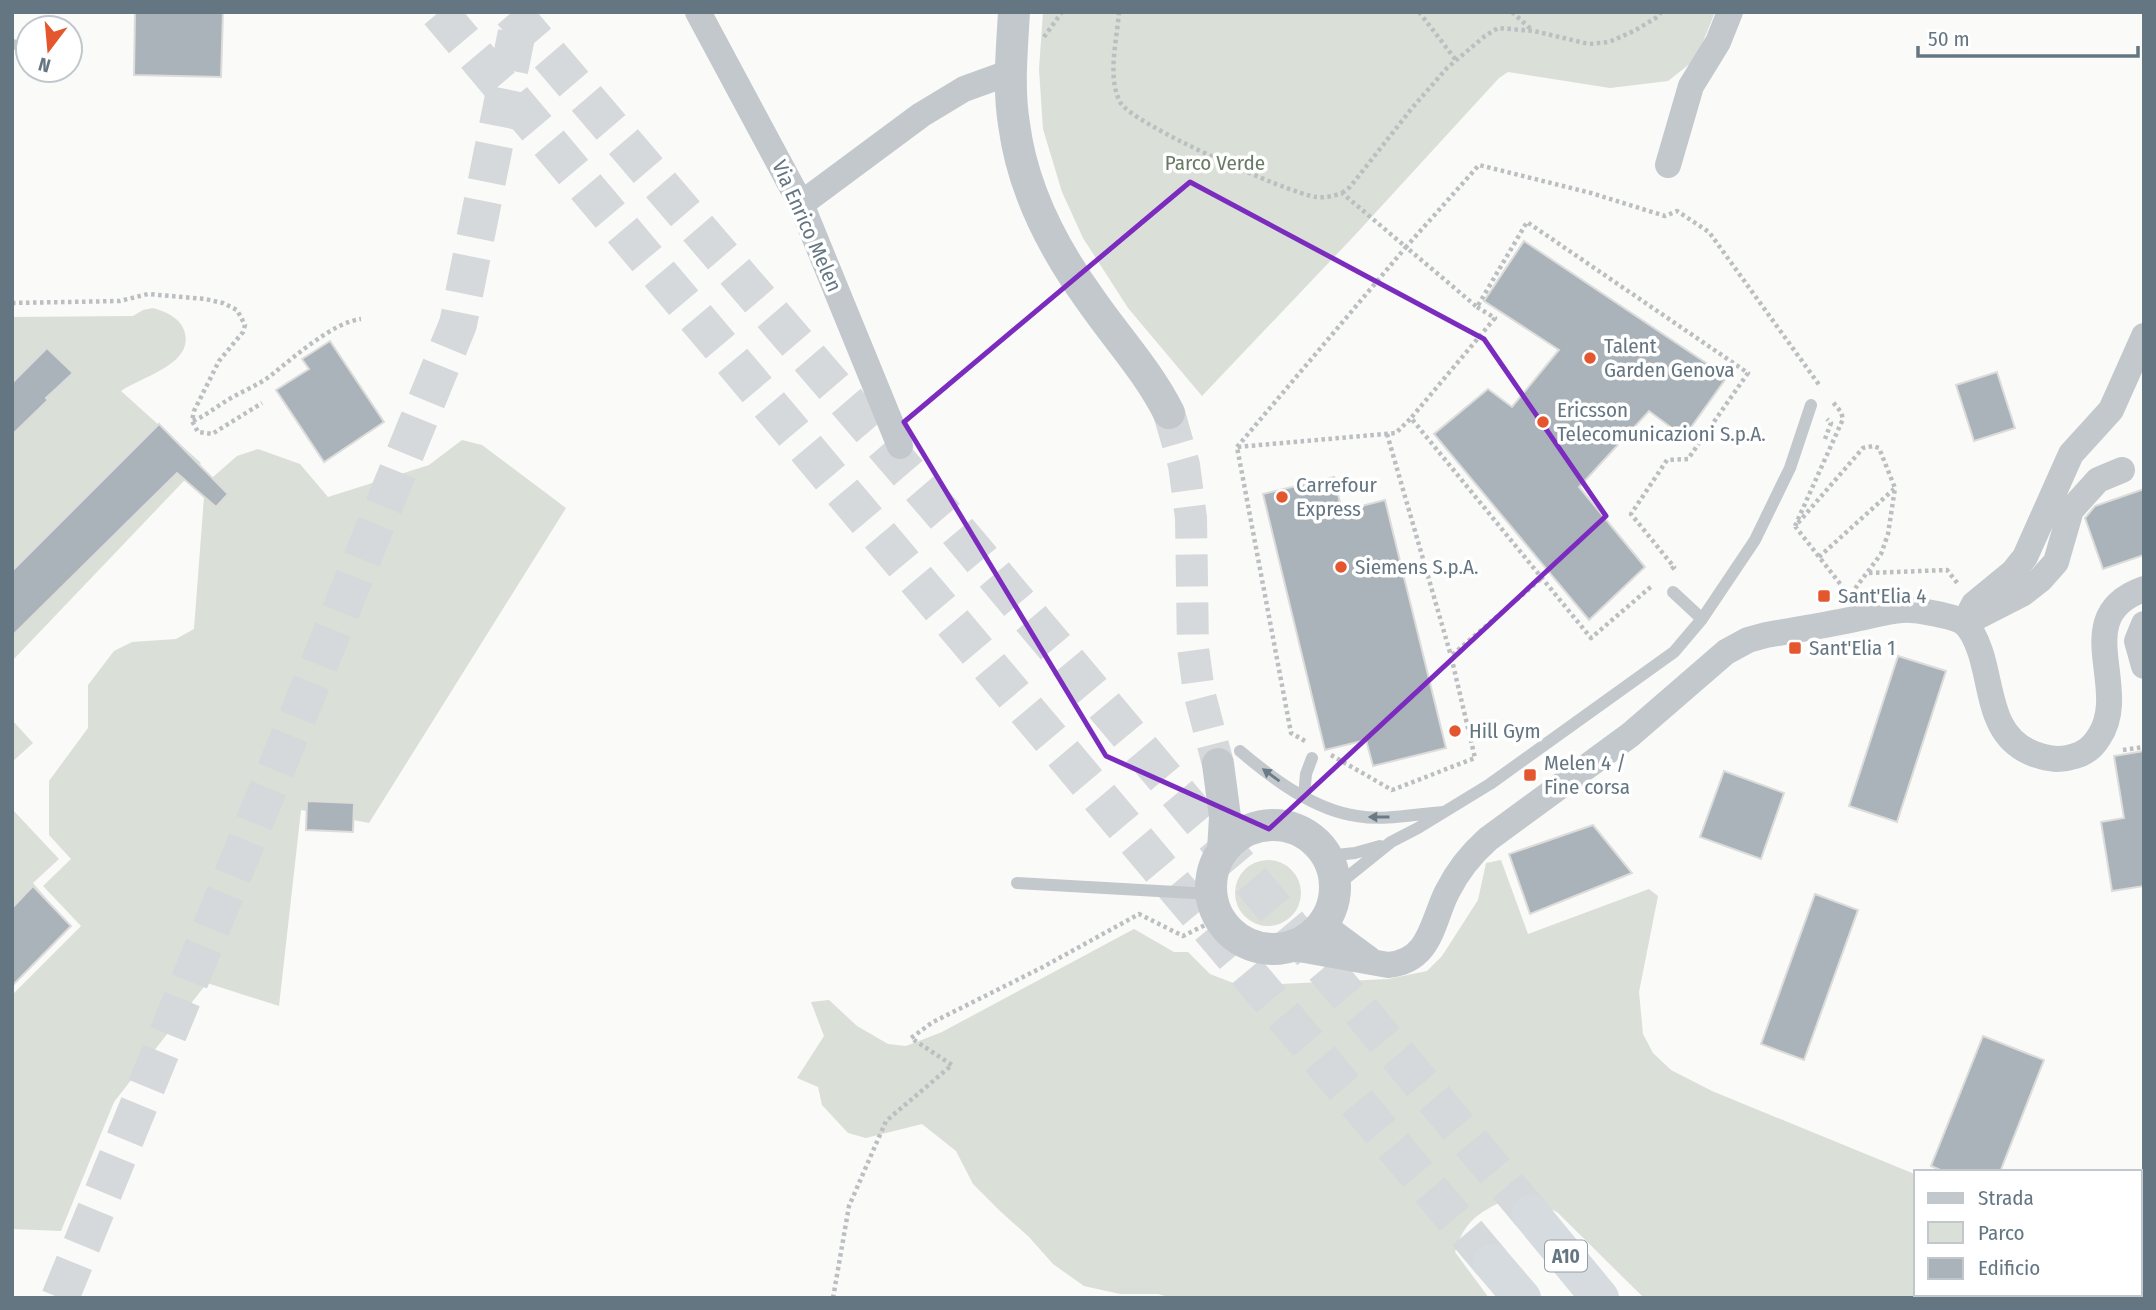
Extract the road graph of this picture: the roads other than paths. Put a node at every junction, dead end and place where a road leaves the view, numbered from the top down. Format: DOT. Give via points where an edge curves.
graph roads {
  1 [pos="698,12"];
  2 [pos="1014,12"];
  3 [pos="1730,12"];
  4 [pos="1011,72"];
  5 [pos="1668,165"];
  6 [pos="801,204"];
  7 [pos="2144,336"];
  8 [pos="1811,405"];
  9 [pos="1169,412"];
  10 [pos="900,446"];
  11 [pos="2122,470"];
  12 [pos="2144,589"];
  13 [pos="1673,592"];
  14 [pos="1969,614"];
  15 [pos="1702,619"];
  16 [pos="2144,624"];
  17 [pos="2144,666"];
  18 [pos="1240,751"];
  19 [pos="1313,752"];
  20 [pos="1304,796"];
  21 [pos="1447,812"];
  22 [pos="1270,825"];
  23 [pos="1391,842"];
  24 [pos="1223,850"];
  25 [pos="1327,856"];
  26 [pos="1017,883"];
  27 [pos="1335,887"];
  28 [pos="1215,906"];
  29 [pos="1323,925"];
  30 [pos="1288,947"];
  31 [pos="1373,962"];
  32 [pos="1531,1214"];
  33 [pos="1492,1263"];
  34 [pos="1522,1298"];
  35 [pos="1600,1298"];
  1 -- 6 [label="street, Via Enrico Melen"];
  2 -- 4 [label="street"];
  3 -- 5 [label="street" via="1691,86"];
  4 -- 6 [label="street" via="964,89 921,115"];
  4 -- 9 [label="street" via="1013,123 1023,167 1058,250"];
  6 -- 10 [label="street, Via Enrico Melen"];
  7 -- 14 [label="street" via="2110,410 2071,454 2025,556"];
  8 -- 15 [label="lane" via="1790,468 1755,540"];
  11 -- 14 [label="street" via="2098,480 2071,510 2056,562 2040,580 2022,594"];
  12 -- 14 [label="street" via="2117,604 2107,620 2108,722 2087,752 2056,760 2028,751 2005,734"];
  13 -- 15 [label="lane"];
  14 -- 31 [label="street" via="1903,610 1729,644 1630,735 1476,850 1445,895 1429,937 1414,956 1398,964"];
  15 -- 21 [label="lane" via="1674,652"];
  16 -- 17 [label="street" via="2137,641"];
  20 -- 18 [label="lane, one-way"];
  19 -- 20 [label="lane"];
  21 -- 20 [label="lane, one-way" via="1356,816"];
  21 -- 23 [label="lane"];
  22 -- 24 [label="street" via="1243,833"];
  22 -- 24 [label="street" via="1246,803 1218,764 1226,817"];
  22 -- 25 [label="street" via="1300,832"];
  23 -- 25 [label="lane"];
  23 -- 27 [label="lane"];
  24 -- 28 [label="street" via="1213,871"];
  25 -- 27 [label="street"];
  26 -- 28 [label="lane"];
  27 -- 29 [label="street"];
  28 -- 30 [label="street" via="1227,929 1249,944"];
  29 -- 30 [label="street"];
  29 -- 31 [label="street"];
  30 -- 31 [label="street"];
  32 -- 35 [label="highway, A10"];
  33 -- 34 [label="highway"];
}
